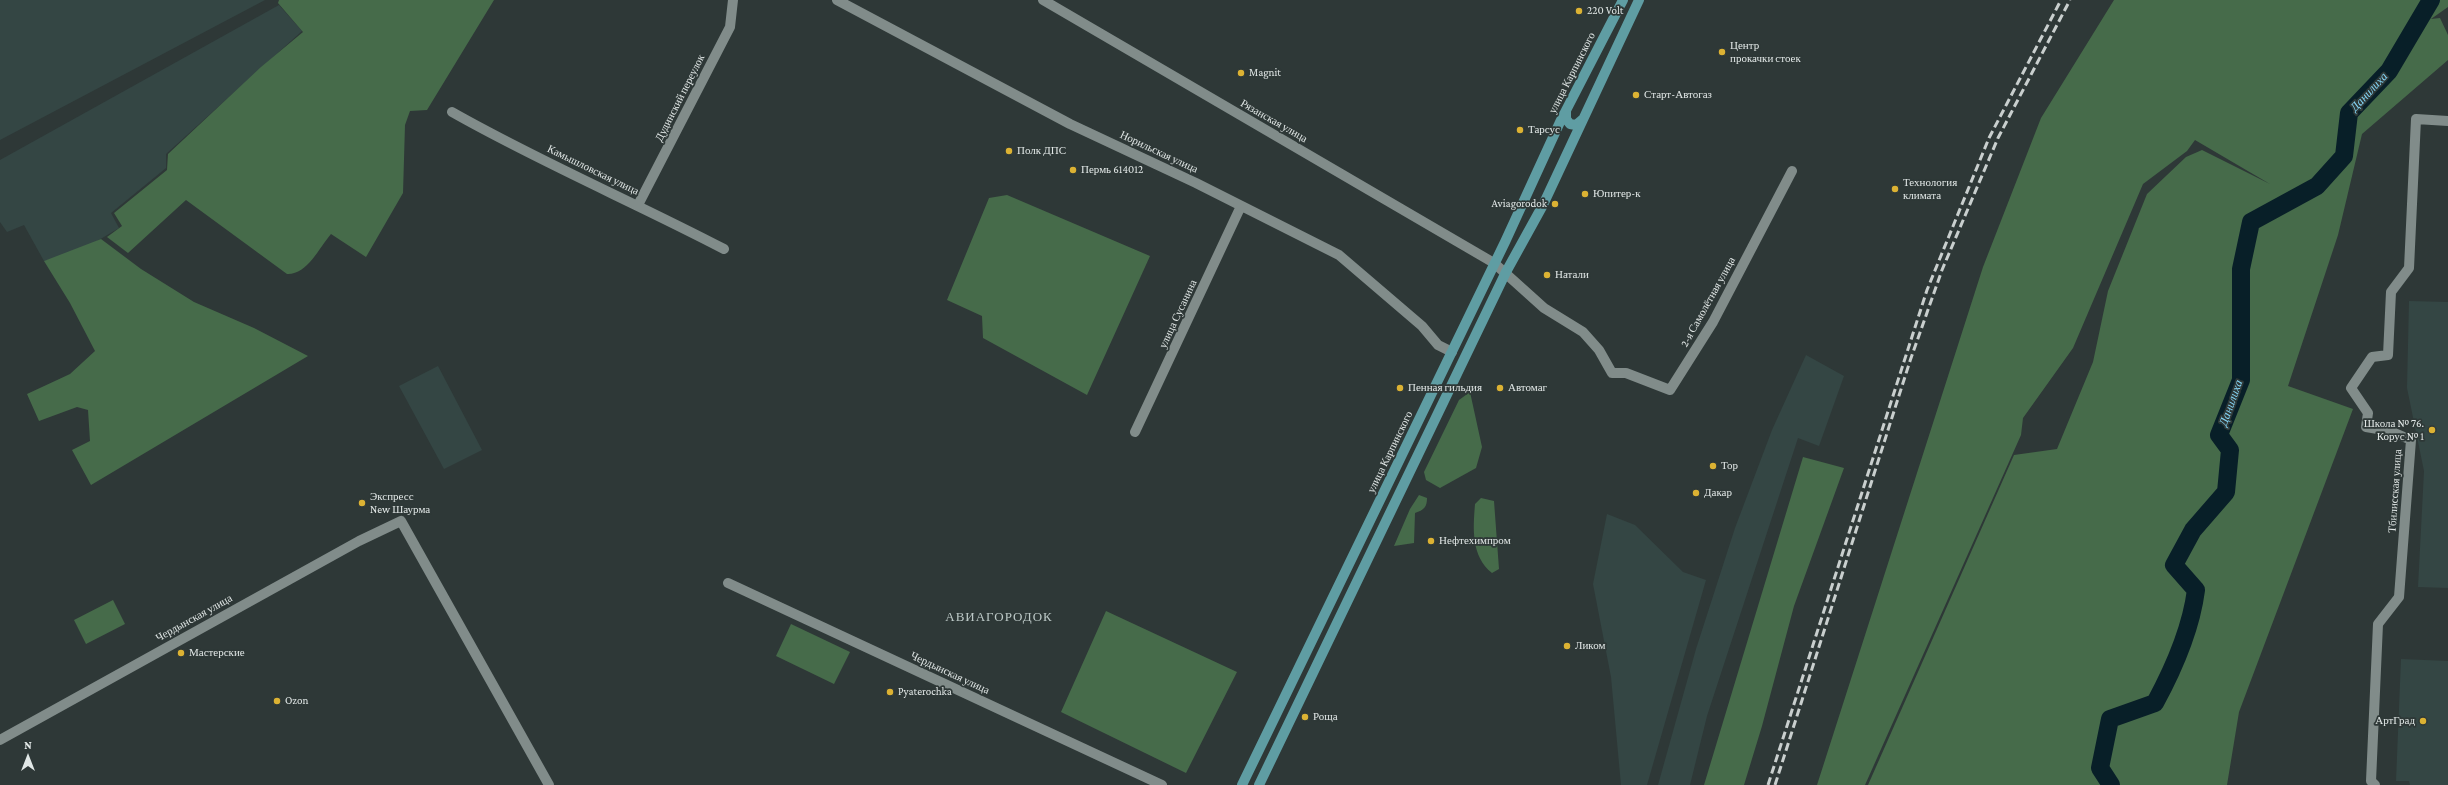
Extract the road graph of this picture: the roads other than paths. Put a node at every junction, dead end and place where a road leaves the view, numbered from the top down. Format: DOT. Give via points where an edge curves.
graph roads {
  1 [pos="733,0"];
  2 [pos="837,0"];
  3 [pos="1043,0"];
  4 [pos="1623,0"];
  5 [pos="1639,0"];
  6 [pos="1566,111"];
  7 [pos="452,112"];
  8 [pos="1584,118"];
  9 [pos="2448,120"];
  10 [pos="1792,171"];
  11 [pos="638,205"];
  12 [pos="1241,206"];
  13 [pos="724,249"];
  14 [pos="1494,263"];
  15 [pos="1506,272"];
  16 [pos="1452,352"];
  17 [pos="1612,373"];
  18 [pos="1135,432"];
  19 [pos="1355,553"];
  20 [pos="1367,559"];
  21 [pos="728,583"];
  22 [pos="1338,588"];
  23 [pos="1350,595"];
  24 [pos="0,740"];
  25 [pos="550,785"];
  26 [pos="1162,785"];
  27 [pos="1242,785"];
  28 [pos="1259,785"];
  29 [pos="2375,785"];
  1 -- 11 [label="street, Дудинский переулок" via="730,26"];
  2 -- 12 [label="street, Норильская улица" via="1070,124"];
  3 -- 14 [label="street, Рязанская улица"];
  4 -- 6 [label="main road, улица Карпинского"];
  5 -- 8 [label="main road"];
  6 -- 8 [label="main road" via="1566,119 1570,124 1576,125"];
  6 -- 14 [label="main road, улица Карпинского"];
  7 -- 11 [label="street, Камышловская улица"];
  8 -- 15 [label="main road" via="1543,205"];
  9 -- 29 [label="street, Тбилисская улица" via="2416,118 2409,268 2391,292 2388,355 2372,357 2351,388 2368,413 2366,427 2390,431 2411,440 2399,597 2378,624 2371,781"];
  10 -- 17 [label="street, 2-я Самолётная улица" via="1713,322 1670,390 1626,373"];
  11 -- 13 [label="street, Камышловская улица"];
  12 -- 16 [label="street, Норильская улица" via="1339,255 1422,326 1438,345"];
  12 -- 18 [label="street, улица Сусанина"];
  14 -- 15 [label="street, Рязанская улица"];
  14 -- 16 [label="main road, улица Карпинского"];
  15 -- 17 [label="street, Рязанская улица" via="1544,308 1566,324 1583,332 1599,350"];
  15 -- 20 [label="main road" via="1458,376"];
  16 -- 19 [label="main road, улица Карпинского"];
  19 -- 20 [label="main road" via="1358,562"];
  19 -- 22 [label="main road, улица Карпинского"];
  20 -- 23 [label="main road"];
  21 -- 26 [label="street, Чердынская улица"];
  22 -- 23 [label="main road" via="1348,589"];
  22 -- 27 [label="main road, улица Карпинского"];
  23 -- 28 [label="main road"];
  24 -- 25 [label="street, Чердынская улица" via="359,541 401,521"];
}
